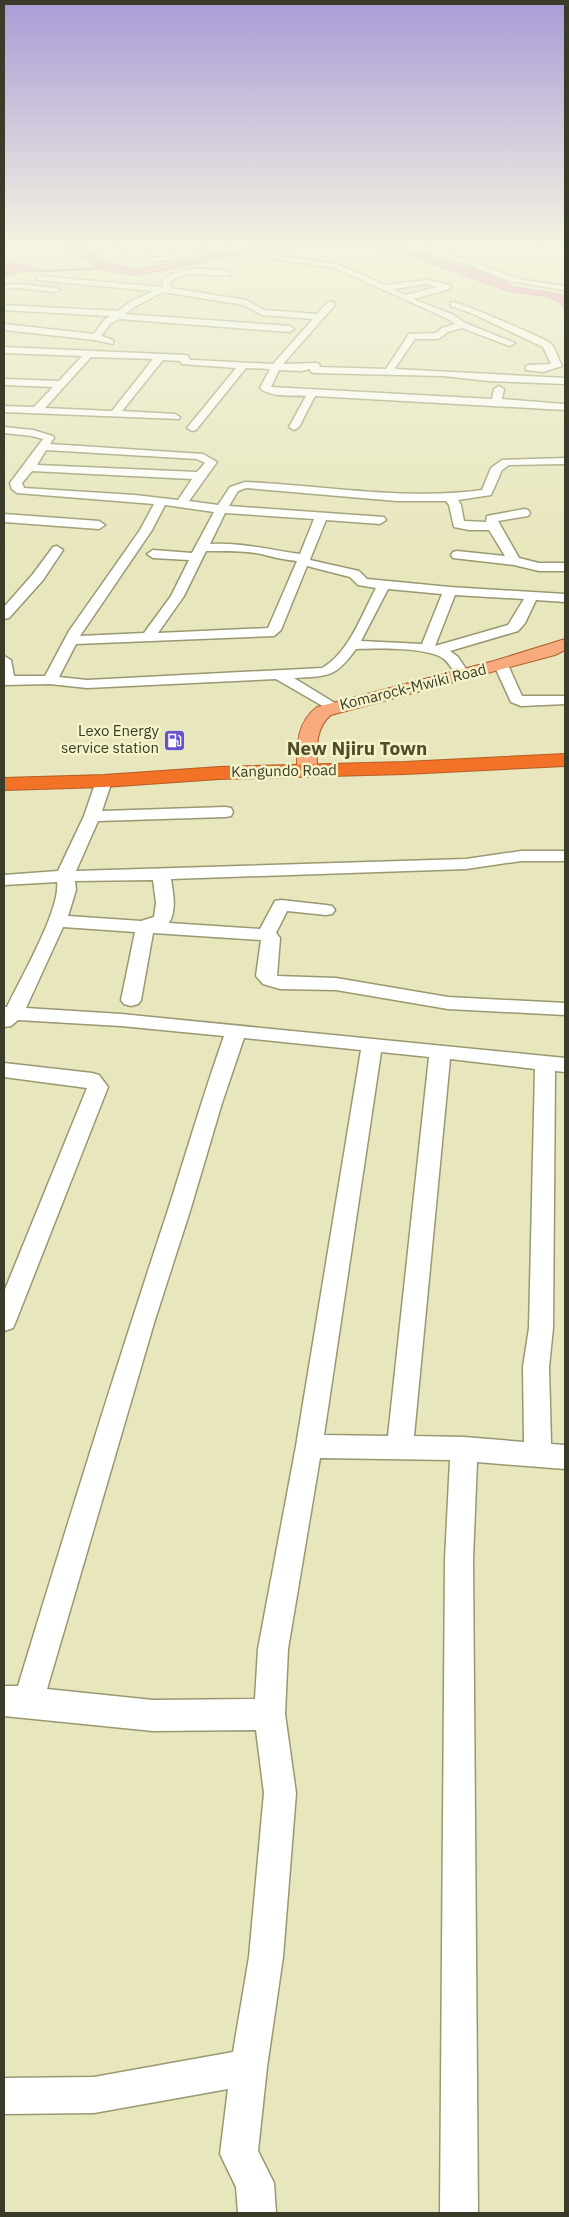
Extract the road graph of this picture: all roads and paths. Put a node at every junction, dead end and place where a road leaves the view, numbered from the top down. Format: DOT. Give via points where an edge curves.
graph roads {
  1 [pos="120,349"];
  2 [pos="290,349"];
  3 [pos="403,349"];
  4 [pos="549,349"];
  5 [pos="4,350"];
  6 [pos="88,354"];
  7 [pos="116,356"];
  8 [pos="160,357"];
  9 [pos="4,358"];
  10 [pos="185,358"];
  11 [pos="26,361"];
  12 [pos="244,364"];
  13 [pos="278,364"];
  14 [pos="519,368"];
  15 [pos="394,372"];
  16 [pos="6,378"];
  17 [pos="502,379"];
  18 [pos="565,381"];
  19 [pos="61,384"];
  20 [pos="312,393"];
  21 [pos="496,402"];
  22 [pos="564,407"];
  23 [pos="4,409"];
  24 [pos="36,411"];
  25 [pos="115,414"];
  26 [pos="175,417"];
  27 [pos="294,426"];
  28 [pos="192,428"];
  29 [pos="4,430"];
  30 [pos="44,447"];
  31 [pos="565,461"];
  32 [pos="29,468"];
  33 [pos="200,476"];
  34 [pos="449,497"];
  35 [pos="161,501"];
  36 [pos="182,503"];
  37 [pos="220,509"];
  38 [pos="524,514"];
  39 [pos="322,515"];
  40 [pos="4,518"];
  41 [pos="380,520"];
  42 [pos="99,525"];
  43 [pos="493,526"];
  44 [pos="56,550"];
  45 [pos="198,552"];
  46 [pos="153,554"];
  47 [pos="457,555"];
  48 [pos="304,560"];
  49 [pos="514,561"];
  50 [pos="562,570"];
  51 [pos="384,586"];
  52 [pos="450,591"];
  53 [pos="532,596"];
  54 [pos="565,598"];
  55 [pos="4,615"];
  56 [pos="148,637"];
  57 [pos="72,640"];
  58 [pos="565,644"];
  59 [pos="353,645"];
  60 [pos="432,650"];
  61 [pos="4,660"];
  62 [pos="501,665"];
  63 [pos="278,674"];
  64 [pos="463,675"];
  65 [pos="50,680"];
  66 [pos="5,681"];
  67 [pos="565,700"];
  68 [pos="333,708"];
  69 [pos="565,760"];
  70 [pos="307,771"];
  71 [pos="104,781"];
  72 [pos="4,784"];
  73 [pos="225,812"];
  74 [pos="92,816"];
  75 [pos="565,856"];
  76 [pos="161,875"];
  77 [pos="65,876"];
  78 [pos="4,880"];
  79 [pos="326,910"];
  80 [pos="57,921"];
  81 [pos="145,926"];
  82 [pos="266,935"];
  83 [pos="131,1000"];
  84 [pos="565,1009"];
  85 [pos="7,1016"];
  86 [pos="236,1032"];
  87 [pos="372,1044"];
  88 [pos="440,1052"];
  89 [pos="555,1064"];
  90 [pos="4,1070"];
  91 [pos="4,1321"];
  92 [pos="308,1446"];
  93 [pos="400,1446"];
  94 [pos="464,1449"];
  95 [pos="538,1456"];
  96 [pos="565,1457"];
  97 [pos="16,1701"];
  98 [pos="270,1714"];
  99 [pos="249,2067"];
  100 [pos="4,2096"];
  101 [pos="257,2213"];
  102 [pos="459,2213"];
  1 -- 7 [label="street"];
  2 -- 13 [label="street"];
  3 -- 15 [label="street" via="390,368"];
  4 -- 14 [label="street" via="557,366"];
  5 -- 6 [label="street"];
  6 -- 7 [label="street"];
  6 -- 19 [label="street"];
  7 -- 8 [label="street"];
  8 -- 10 [label="street"];
  8 -- 25 [label="street"];
  9 -- 11 [label="street"];
  10 -- 12 [label="street" via="185,362 194,363"];
  10 -- 13 [label="street"];
  12 -- 13 [label="street"];
  12 -- 28 [label="street"];
  13 -- 15 [label="street" via="301,368 316,366 314,370"];
  13 -- 20 [label="street" via="264,388"];
  15 -- 17 [label="street"];
  16 -- 19 [label="street"];
  17 -- 18 [label="street"];
  17 -- 21 [label="street"];
  19 -- 24 [label="street"];
  20 -- 21 [label="street"];
  20 -- 27 [label="street"];
  21 -- 22 [label="street"];
  23 -- 24 [label="street"];
  24 -- 25 [label="street"];
  25 -- 26 [label="street"];
  29 -- 30 [label="street" via="47,436"];
  30 -- 32 [label="street"];
  30 -- 33 [label="street" via="199,456 212,462"];
  31 -- 34 [label="street" via="506,462 497,468 488,493"];
  32 -- 33 [label="street"];
  32 -- 35 [label="street" via="11,485 29,493"];
  33 -- 36 [label="street"];
  34 -- 37 [label="street" via="245,485 234,489"];
  34 -- 43 [label="street" via="455,505 458,524"];
  35 -- 36 [label="street"];
  35 -- 57 [label="street" via="146,530"];
  36 -- 37 [label="street"];
  37 -- 39 [label="street"];
  37 -- 45 [label="street"];
  38 -- 43 [label="street" via="491,519"];
  39 -- 41 [label="street"];
  39 -- 48 [label="street"];
  40 -- 42 [label="street"];
  43 -- 49 [label="street"];
  44 -- 55 [label="street" via="38,577"];
  45 -- 46 [label="street"];
  45 -- 48 [label="street" via="222,548 267,551"];
  45 -- 56 [label="street" via="177,596"];
  47 -- 49 [label="street"];
  48 -- 51 [label="street" via="354,574 363,582"];
  48 -- 56 [label="street" via="274,630 269,633"];
  49 -- 50 [label="street"];
  51 -- 52 [label="street"];
  51 -- 59 [label="street"];
  52 -- 53 [label="street"];
  52 -- 60 [label="street"];
  53 -- 54 [label="street"];
  53 -- 60 [label="street" via="512,628"];
  56 -- 57 [label="street"];
  57 -- 65 [label="street"];
  58 -- 62 [label="main road, Komarock-Mwiki Road"];
  59 -- 60 [label="street"];
  59 -- 63 [label="street" via="329,671"];
  60 -- 64 [label="street" via="448,655"];
  61 -- 66 [label="street"];
  62 -- 64 [label="main road, Komarock-Mwiki Road"];
  62 -- 67 [label="street" via="516,699 521,702"];
  63 -- 65 [label="street" via="87,684"];
  63 -- 68 [label="street"];
  64 -- 68 [label="main road, Komarock-Mwiki Road"];
  65 -- 66 [label="street"];
  68 -- 70 [label="main road, Komarock-Mwiki Road" via="319,714 309,728"];
  69 -- 70 [label="highway, Kangundo Road"];
  70 -- 71 [label="highway, Kangundo Road"];
  71 -- 72 [label="highway, Kangundo Road"];
  71 -- 74 [label="street"];
  73 -- 74 [label="street"];
  74 -- 77 [label="street"];
  75 -- 76 [label="street" via="521,856 466,864"];
  76 -- 77 [label="street"];
  76 -- 81 [label="street" via="165,912 162,920"];
  77 -- 78 [label="street"];
  77 -- 80 [label="street" via="68,890"];
  79 -- 82 [label="street" via="283,898"];
  80 -- 81 [label="street"];
  80 -- 85 [label="street"];
  81 -- 82 [label="street"];
  81 -- 83 [label="street"];
  82 -- 84 [label="street" via="272,938 266,976 280,983 336,984 448,1003"];
  85 -- 86 [label="street" via="122,1020"];
  86 -- 87 [label="street"];
  86 -- 97 [label="street"];
  87 -- 88 [label="street"];
  87 -- 92 [label="street"];
  88 -- 89 [label="street"];
  88 -- 93 [label="street"];
  89 -- 95 [label="street" via="541,1328 536,1367"];
  90 -- 91 [label="street" via="92,1080 98,1087"];
  92 -- 93 [label="street"];
  92 -- 98 [label="street" via="273,1649"];
  93 -- 94 [label="street"];
  94 -- 95 [label="street"];
  94 -- 102 [label="street" via="459,1559"];
  95 -- 96 [label="street"];
  97 -- 98 [label="street" via="202,1718"];
  98 -- 99 [label="street" via="280,1793 266,1957"];
  99 -- 100 [label="street" via="94,2095"];
  99 -- 101 [label="street" via="239,2154 255,2182"];
}
